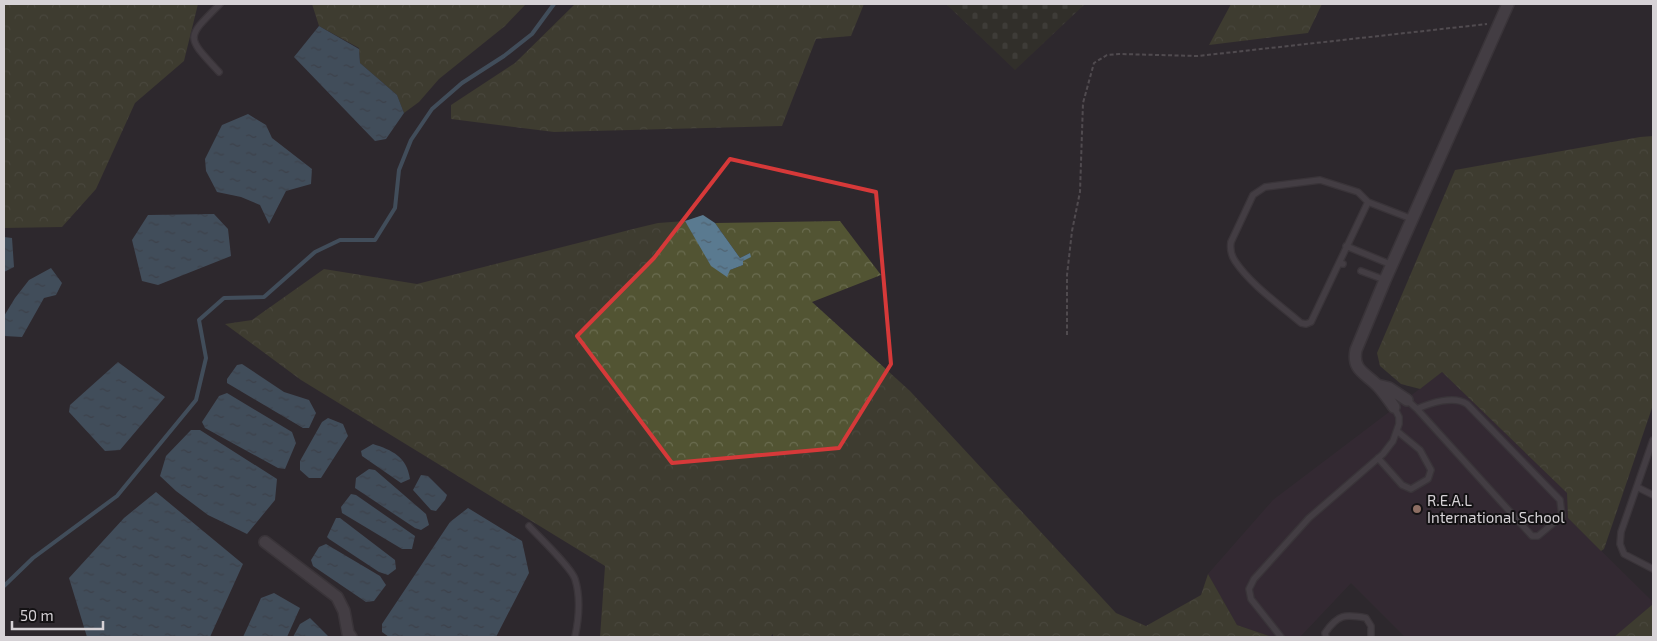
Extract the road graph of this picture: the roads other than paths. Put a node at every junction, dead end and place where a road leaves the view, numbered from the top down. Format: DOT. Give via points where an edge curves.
graph roads {
  1 [pos="220,4"];
  2 [pos="1508,4"];
  3 [pos="219,72"];
  4 [pos="1368,202"];
  5 [pos="1412,218"];
  6 [pos="1346,246"];
  7 [pos="1392,265"];
  8 [pos="1361,271"];
  9 [pos="1385,280"];
  10 [pos="1377,385"];
  11 [pos="1407,400"];
  12 [pos="1394,407"];
  13 [pos="1417,409"];
  14 [pos="1397,431"];
  15 [pos="1653,440"];
  16 [pos="1651,456"];
  17 [pos="1378,458"];
  18 [pos="1637,487"];
  19 [pos="1653,495"];
  20 [pos="529,526"];
  21 [pos="266,542"];
  22 [pos="1653,569"];
  23 [pos="351,637"];
  24 [pos="575,637"];
  25 [pos="1281,637"];
  26 [pos="1326,637"];
  27 [pos="1371,637"];
  1 -- 3 [label="lane" via="196,28 193,38 197,48"];
  2 -- 5 [label="street"];
  4 -- 5 [label="lane"];
  4 -- 6 [label="lane"];
  4 -- 6 [label="lane" via="1358,192 1320,180 1265,187 1253,195 1230,249 1233,259 1251,279 1306,324 1311,322 1341,264"];
  5 -- 7 [label="street"];
  6 -- 7 [label="lane"];
  7 -- 9 [label="street"];
  8 -- 9 [label="lane"];
  9 -- 10 [label="street" via="1354,359 1363,373"];
  10 -- 11 [label="street" via="1389,388"];
  10 -- 12 [label="street"];
  11 -- 13 [label="lane"];
  12 -- 14 [label="lane" via="1400,417"];
  13 -- 13 [label="lane" via="1532,536 1538,536 1562,516 1560,500 1462,400 1430,403"];
  14 -- 17 [label="lane"];
  14 -- 17 [label="lane" via="1420,450 1431,470 1428,479 1411,489 1402,485"];
  15 -- 16 [label="lane"];
  16 -- 18 [label="lane"];
  17 -- 25 [label="lane" via="1309,518 1254,579 1249,589 1251,599"];
  18 -- 19 [label="lane"];
  18 -- 22 [label="lane" via="1620,544 1624,554"];
  20 -- 24 [label="lane" via="574,578 579,599"];
  21 -- 23 [label="street" via="337,597"];
  26 -- 27 [label="lane" via="1325,633 1333,621 1348,614 1366,618 1371,626"];
}
